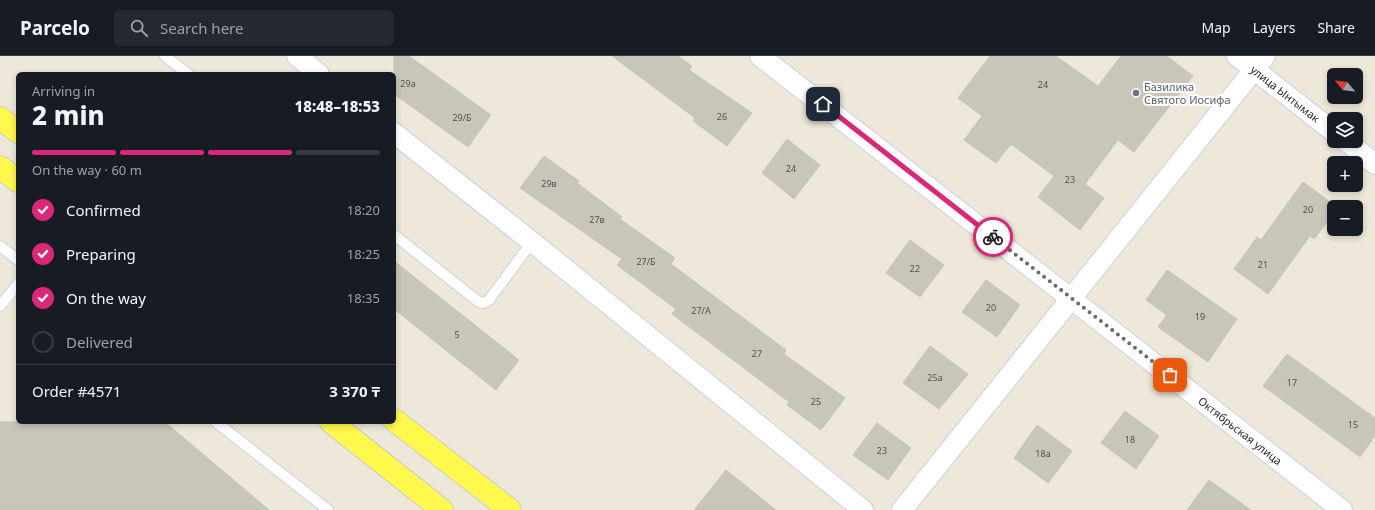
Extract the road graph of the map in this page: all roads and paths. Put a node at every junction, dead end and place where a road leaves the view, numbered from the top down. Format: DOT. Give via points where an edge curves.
graph roads {
  1 [pos="165,56"];
  2 [pos="297,56"];
  3 [pos="760,56"];
  4 [pos="1236,56"];
  5 [pos="1259,63"];
  6 [pos="185,72"];
  7 [pos="317,72"];
  8 [pos="0,118"];
  9 [pos="1327,126"];
  10 [pos="16,130"];
  11 [pos="396,135"];
  12 [pos="1355,148"];
  13 [pos="1375,164"];
  14 [pos="0,167"];
  15 [pos="16,179"];
  16 [pos="396,237"];
  17 [pos="532,242"];
  18 [pos="0,246"];
  19 [pos="16,258"];
  20 [pos="16,286"];
  21 [pos="1071,298"];
  22 [pos="0,306"];
  23 [pos="396,422"];
  24 [pos="219,424"];
  25 [pos="334,424"];
  26 [pos="328,510"];
  27 [pos="442,510"];
  28 [pos="510,510"];
  29 [pos="863,510"];
  30 [pos="902,510"];
  31 [pos="1342,510"];
  1 -- 6 [label="lane"];
  2 -- 7 [label="street"];
  3 -- 21 [label="street, Октябрьская улица"];
  4 -- 5 [label="street, улица Ынтымак"];
  5 -- 9 [label="street, улица Ынтымак"];
  5 -- 21 [label="street"];
  8 -- 10 [label="main road"];
  11 -- 17 [label="street"];
  12 -- 13 [label="street"];
  14 -- 15 [label="main road"];
  16 -- 17 [label="lane" via="479,302 484,303 489,300"];
  17 -- 29 [label="street"];
  18 -- 19 [label="lane"];
  20 -- 22 [label="lane"];
  21 -- 30 [label="street"];
  21 -- 31 [label="street, Октябрьская улица"];
  23 -- 28 [label="main road"];
  24 -- 26 [label="lane"];
  25 -- 27 [label="main road"];
}
